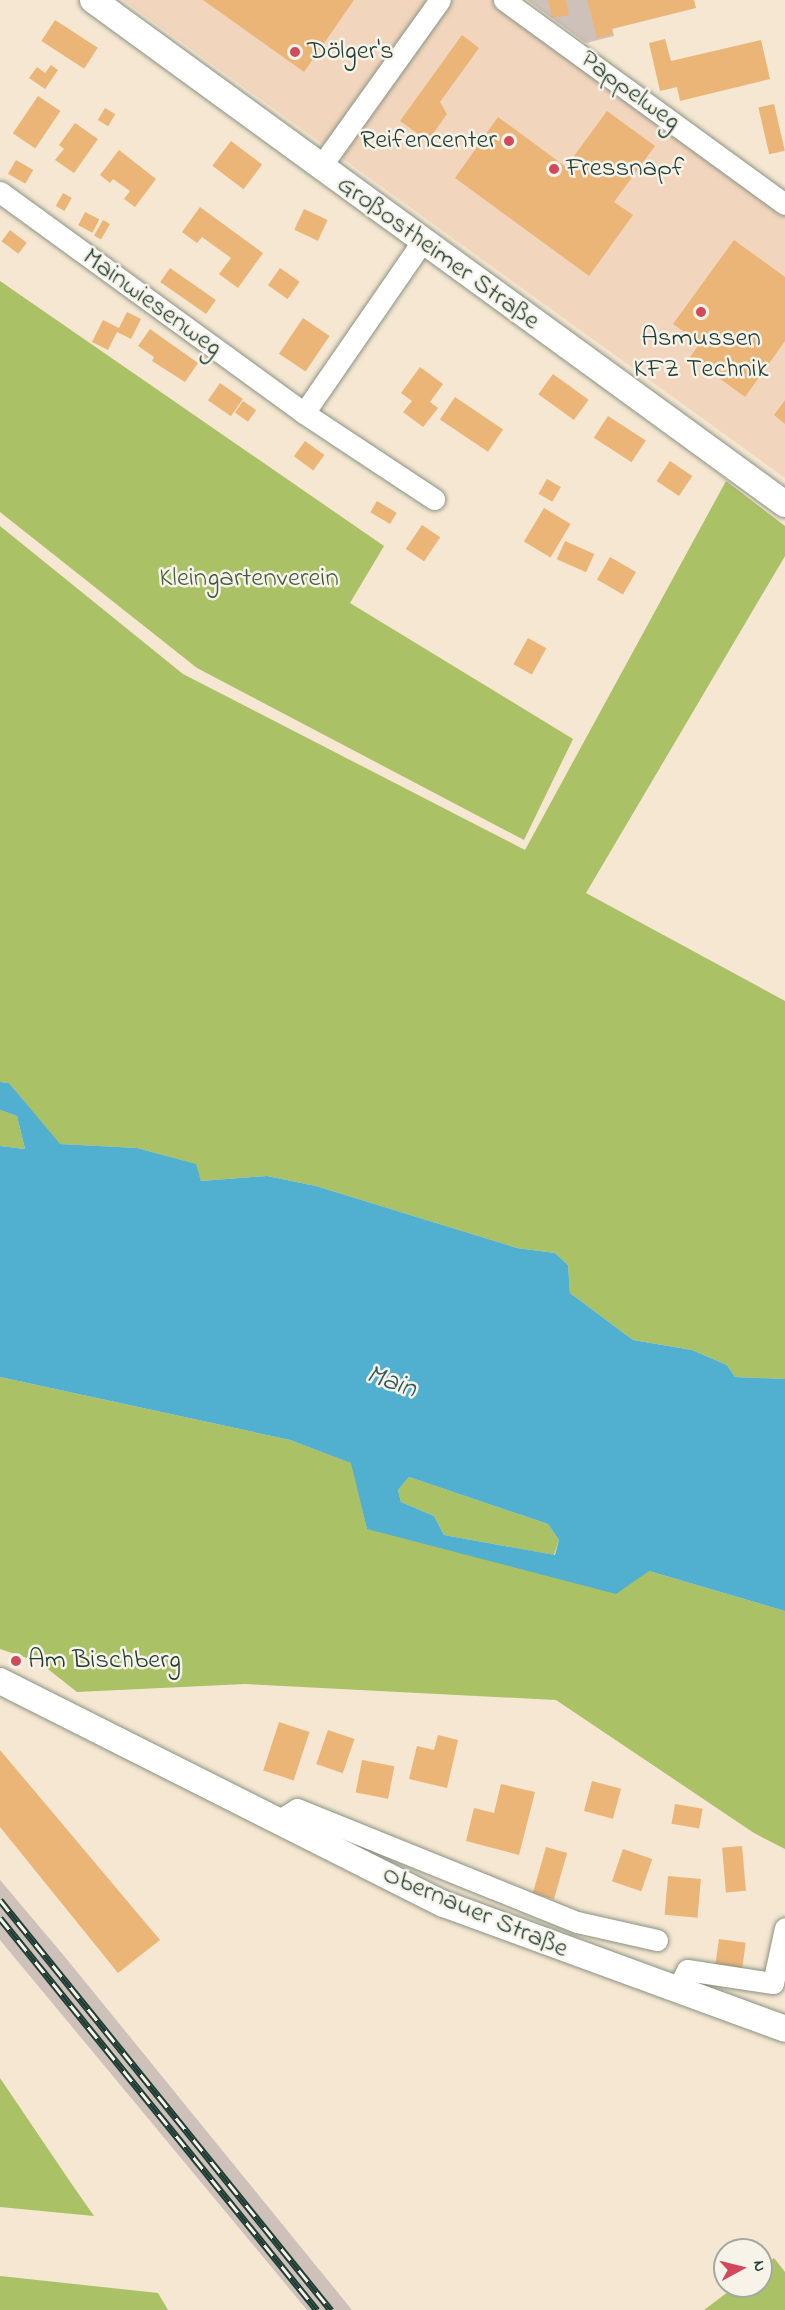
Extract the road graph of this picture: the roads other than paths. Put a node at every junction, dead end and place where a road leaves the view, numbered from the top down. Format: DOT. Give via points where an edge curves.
graph roads {
  1 [pos="93,0"];
  2 [pos="440,0"];
  3 [pos="504,0"];
  4 [pos="321,166"];
  5 [pos="0,192"];
  6 [pos="785,204"];
  7 [pos="422,242"];
  8 [pos="304,413"];
  9 [pos="434,499"];
  10 [pos="785,504"];
  11 [pos="0,1682"];
  12 [pos="278,1821"];
  13 [pos="785,1928"];
  14 [pos="657,1940"];
  15 [pos="677,1990"];
  16 [pos="785,2028"];
  1 -- 4 [label="main road, Großostheimer Straße"];
  2 -- 4 [label="street"];
  3 -- 6 [label="street, Pappelweg"];
  4 -- 7 [label="main road, Großostheimer Straße"];
  5 -- 8 [label="street, Mainwiesenweg"];
  7 -- 8 [label="street"];
  7 -- 10 [label="main road, Großostheimer Straße"];
  8 -- 9 [label="street, Mainwiesenweg"];
  11 -- 12 [label="main road, Obernauer Straße"];
  12 -- 14 [label="street, Obernauer Straße" via="297,1809 577,1922"];
  12 -- 15 [label="main road, Obernauer Straße" via="444,1904"];
  13 -- 15 [label="street" via="773,1983 687,1970"];
  15 -- 16 [label="main road, Obernauer Straße"];
}
